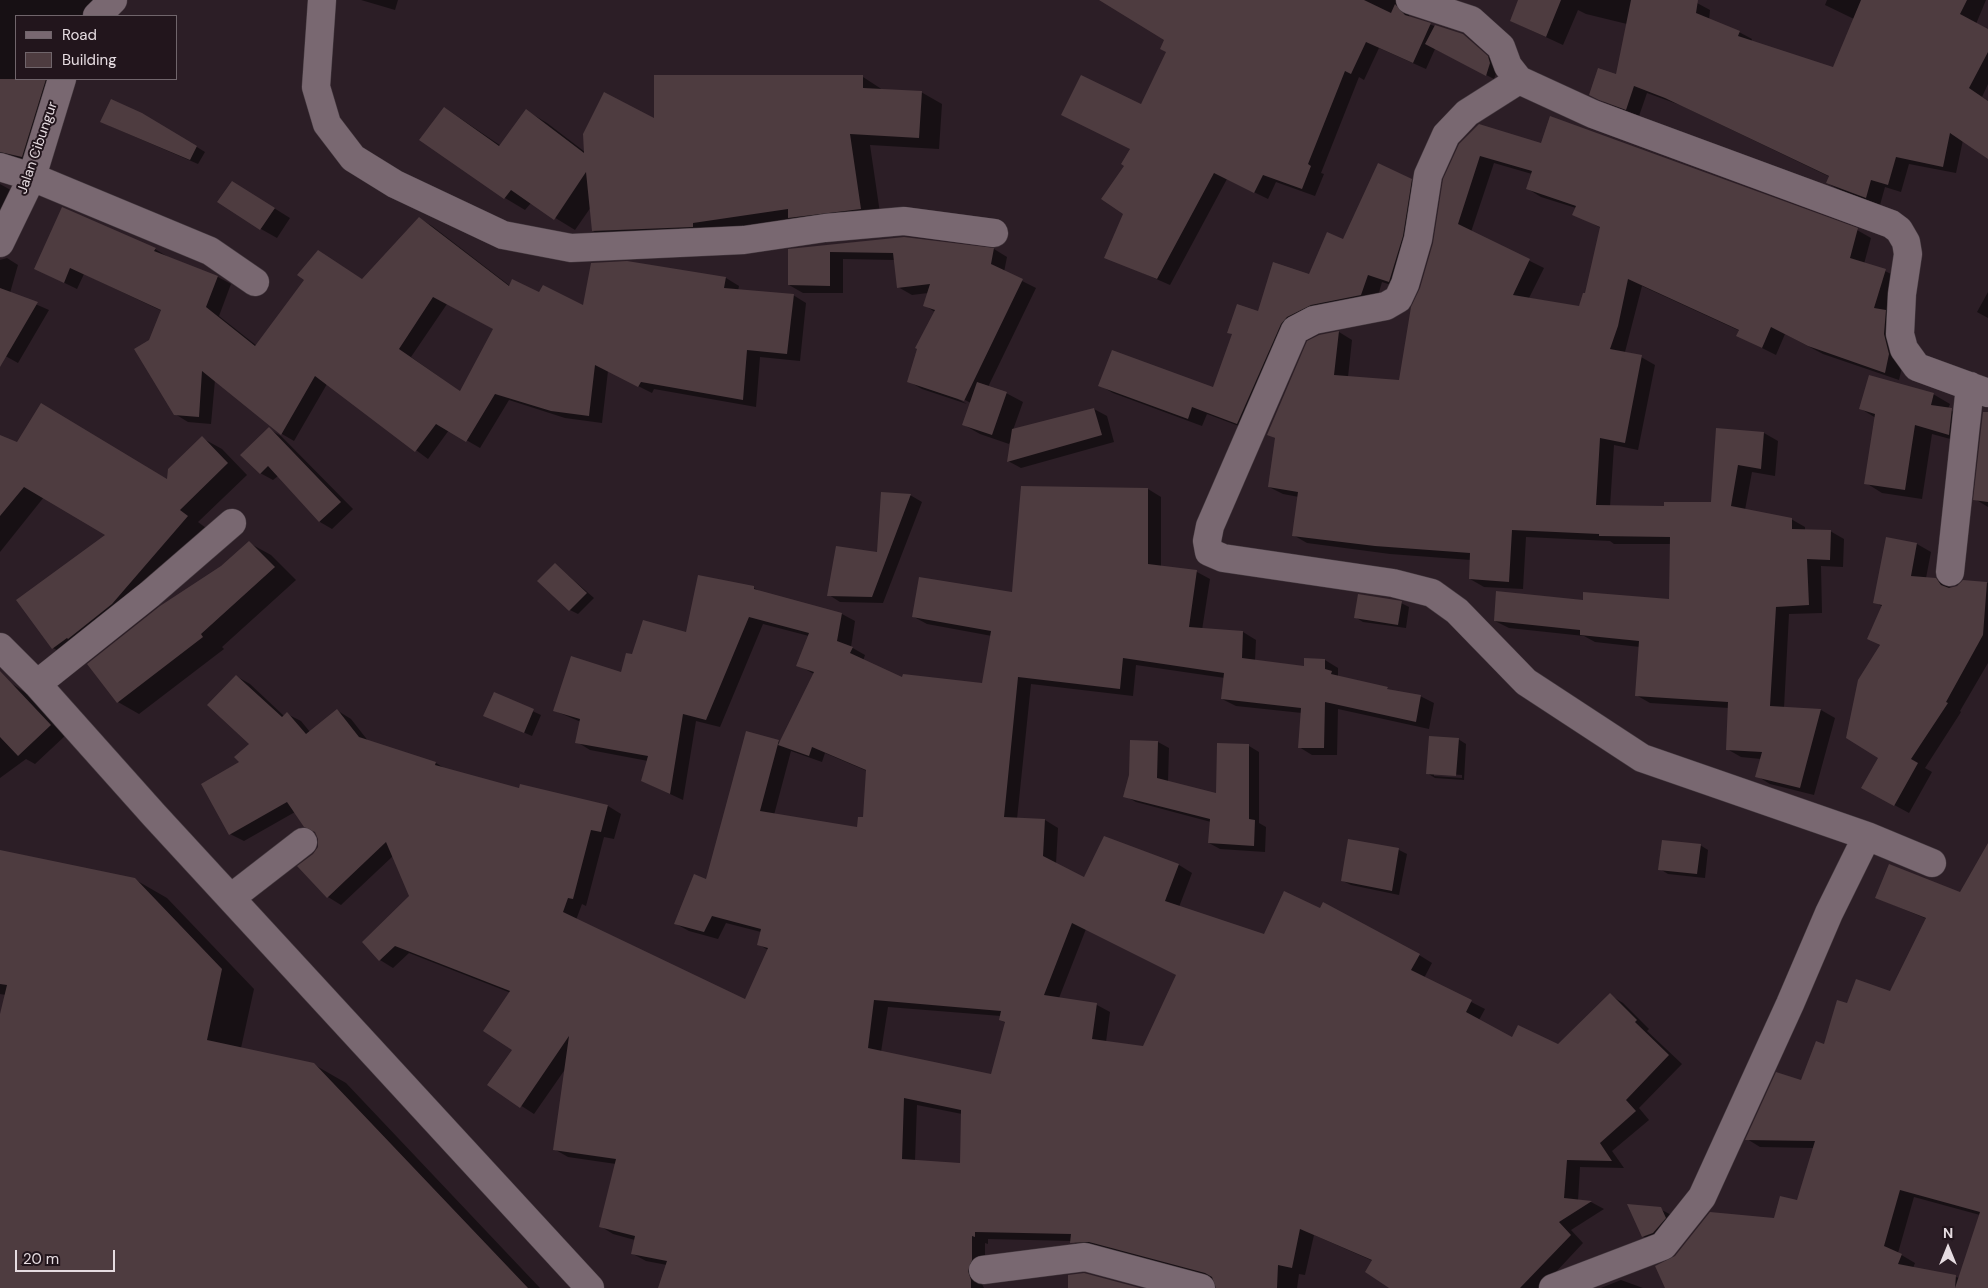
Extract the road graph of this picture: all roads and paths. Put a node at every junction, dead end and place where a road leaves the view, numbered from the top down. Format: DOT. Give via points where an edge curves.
graph roads {
  1 [pos="113,0"];
  2 [pos="322,0"];
  3 [pos="1410,0"];
  4 [pos="98,15"];
  5 [pos="62,80"];
  6 [pos="1519,80"];
  7 [pos="0,167"];
  8 [pos="32,177"];
  9 [pos="994,233"];
  10 [pos="0,243"];
  11 [pos="255,282"];
  12 [pos="1979,389"];
  13 [pos="232,523"];
  14 [pos="1950,572"];
  15 [pos="0,647"];
  16 [pos="37,684"];
  17 [pos="1867,836"];
  18 [pos="303,842"];
  19 [pos="1932,863"];
  20 [pos="232,898"];
  21 [pos="983,1270"];
  22 [pos="590,1288"];
  23 [pos="1201,1288"];
  24 [pos="1553,1288"];
  1 -- 4 [label="street"];
  2 -- 9 [label="street" via="316,87 327,124 353,158 395,184 503,235 571,248 744,240 904,221"];
  3 -- 6 [label="street" via="1472,20 1501,47 1508,66"];
  5 -- 8 [label="street, Jalan Cibungur"];
  6 -- 12 [label="street" via="1593,114 1891,224 1906,242 1908,254 1900,334 1904,349 1917,367"];
  6 -- 17 [label="street" via="1466,113 1446,135 1428,174 1418,239 1398,299 1386,306 1314,320 1295,330 1210,526 1209,552 1223,558 1393,583 1432,593 1457,611 1526,682 1642,758"];
  7 -- 8 [label="street"];
  8 -- 10 [label="street, Jalan Cibungur"];
  8 -- 11 [label="street" via="210,251"];
  12 -- 14 [label="street"];
  13 -- 16 [label="street" via="150,594"];
  15 -- 16 [label="street"];
  16 -- 20 [label="street"];
  17 -- 19 [label="street"];
  17 -- 24 [label="street" via="1829,913 1702,1198 1663,1246"];
  18 -- 20 [label="street"];
  20 -- 22 [label="street"];
  21 -- 23 [label="street" via="1085,1257"];
}
